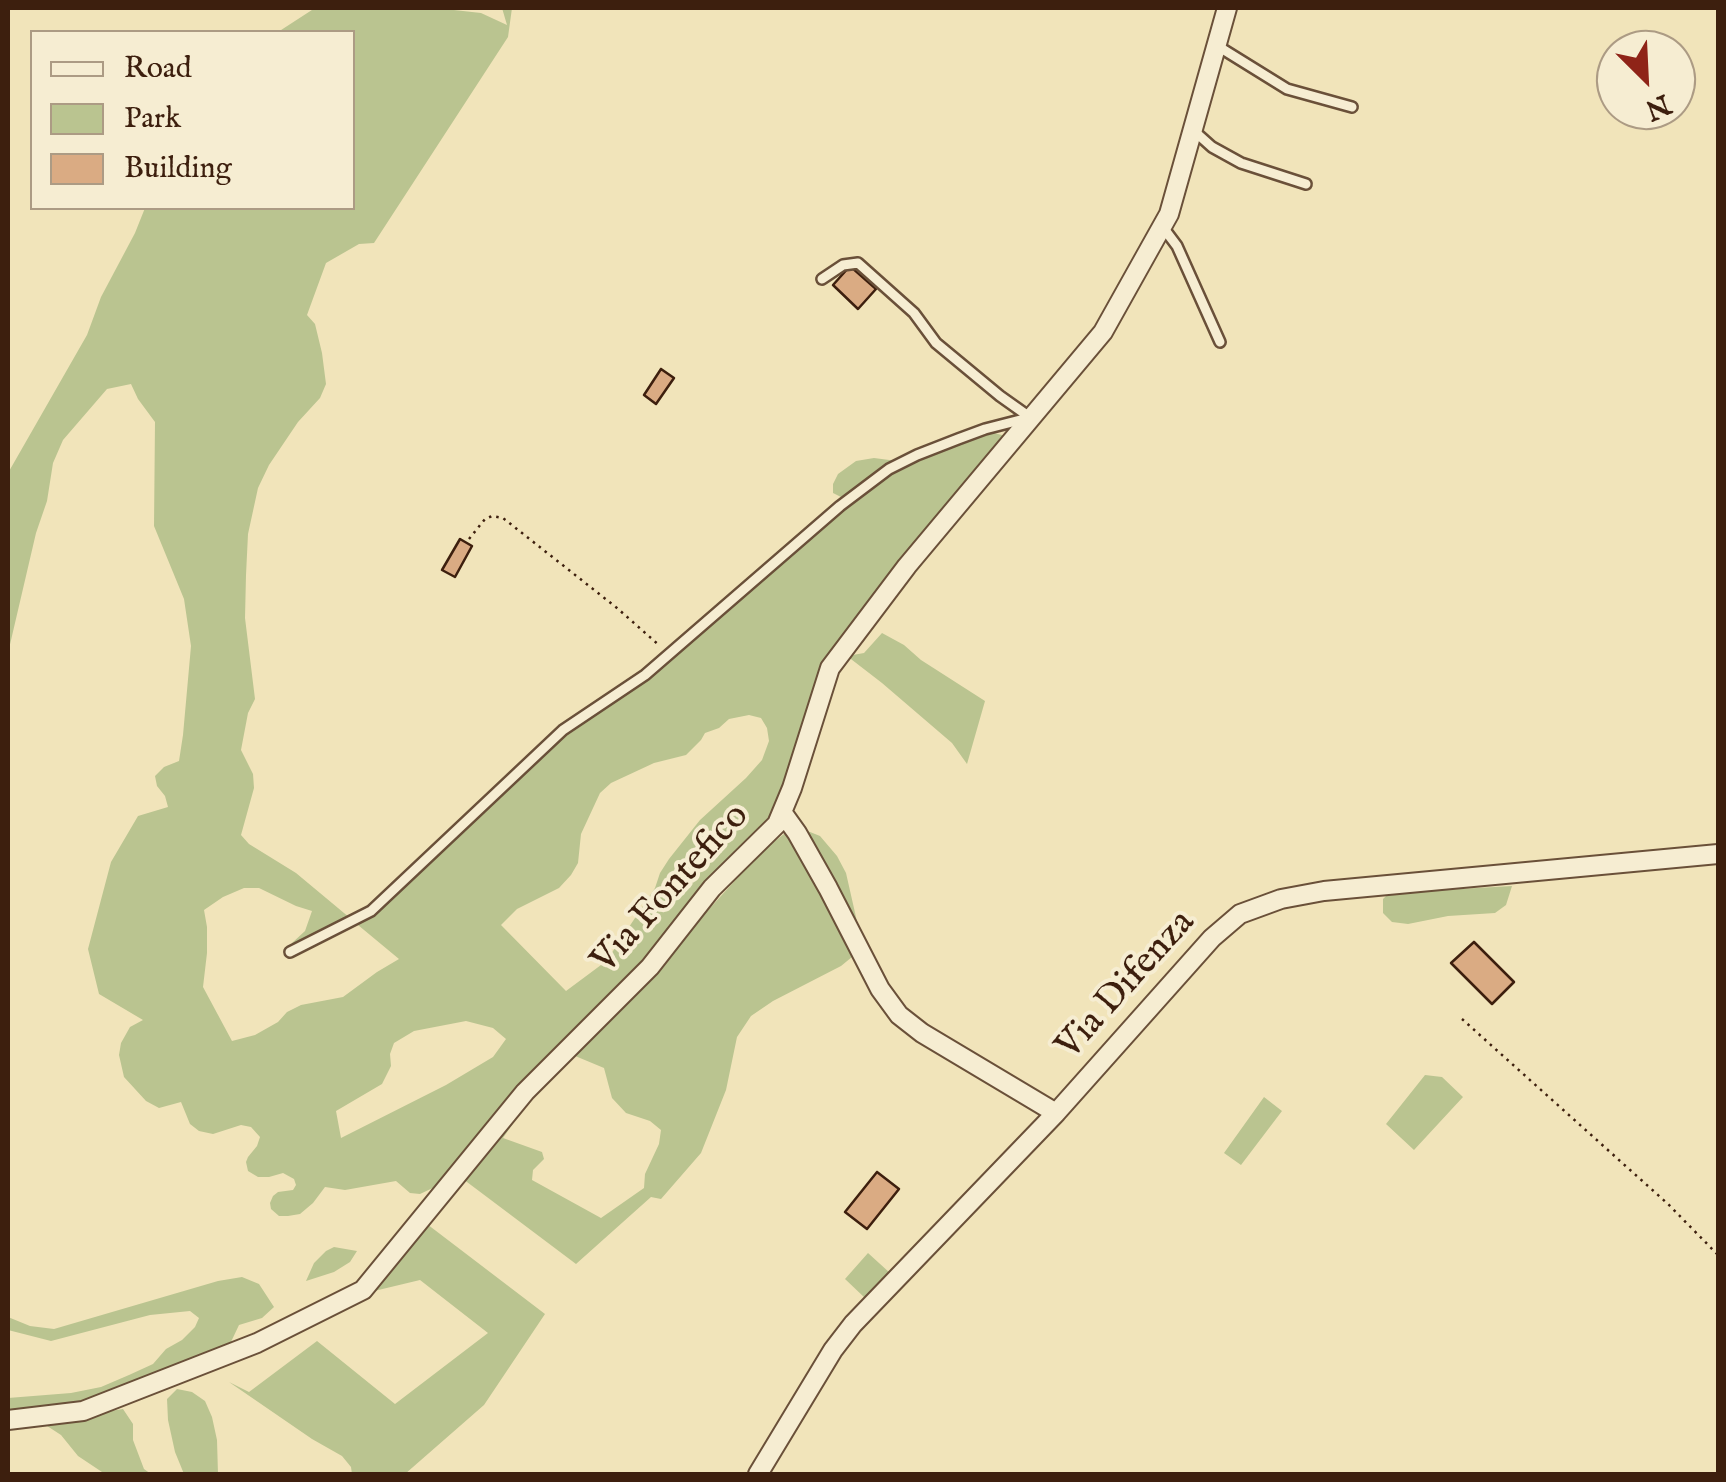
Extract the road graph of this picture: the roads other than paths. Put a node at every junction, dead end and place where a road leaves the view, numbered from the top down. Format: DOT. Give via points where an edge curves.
graph roads {
  1 [pos="1228,8"];
  2 [pos="1216,45"];
  3 [pos="1352,108"];
  4 [pos="1192,129"];
  5 [pos="1306,184"];
  6 [pos="1162,226"];
  7 [pos="822,278"];
  8 [pos="1220,342"];
  9 [pos="1030,418"];
  10 [pos="782,812"];
  11 [pos="1718,854"];
  12 [pos="290,952"];
  13 [pos="1056,1113"];
  14 [pos="8,1420"];
  15 [pos="758,1474"];
  1 -- 2 [label="street, Via Fontefico"];
  2 -- 3 [label="lane" via="1287,89"];
  2 -- 4 [label="street, Via Fontefico"];
  4 -- 5 [label="lane" via="1241,164"];
  4 -- 6 [label="street, Via Fontefico"];
  6 -- 8 [label="lane"];
  6 -- 9 [label="street, Via Fontefico" via="1103,332"];
  7 -- 9 [label="lane" via="858,263 914,313 936,343"];
  9 -- 10 [label="street, Via Fontefico" via="830,668"];
  9 -- 12 [label="lane" via="985,429 889,470 645,674 563,730 371,911"];
  10 -- 13 [label="street" via="899,1014"];
  10 -- 14 [label="street, Via Fontefico" via="650,967 525,1092 364,1290 256,1343 83,1411"];
  11 -- 13 [label="street, Via Difenza" via="1324,891 1240,914"];
  13 -- 15 [label="street, Via Difenza" via="832,1350"];
}
